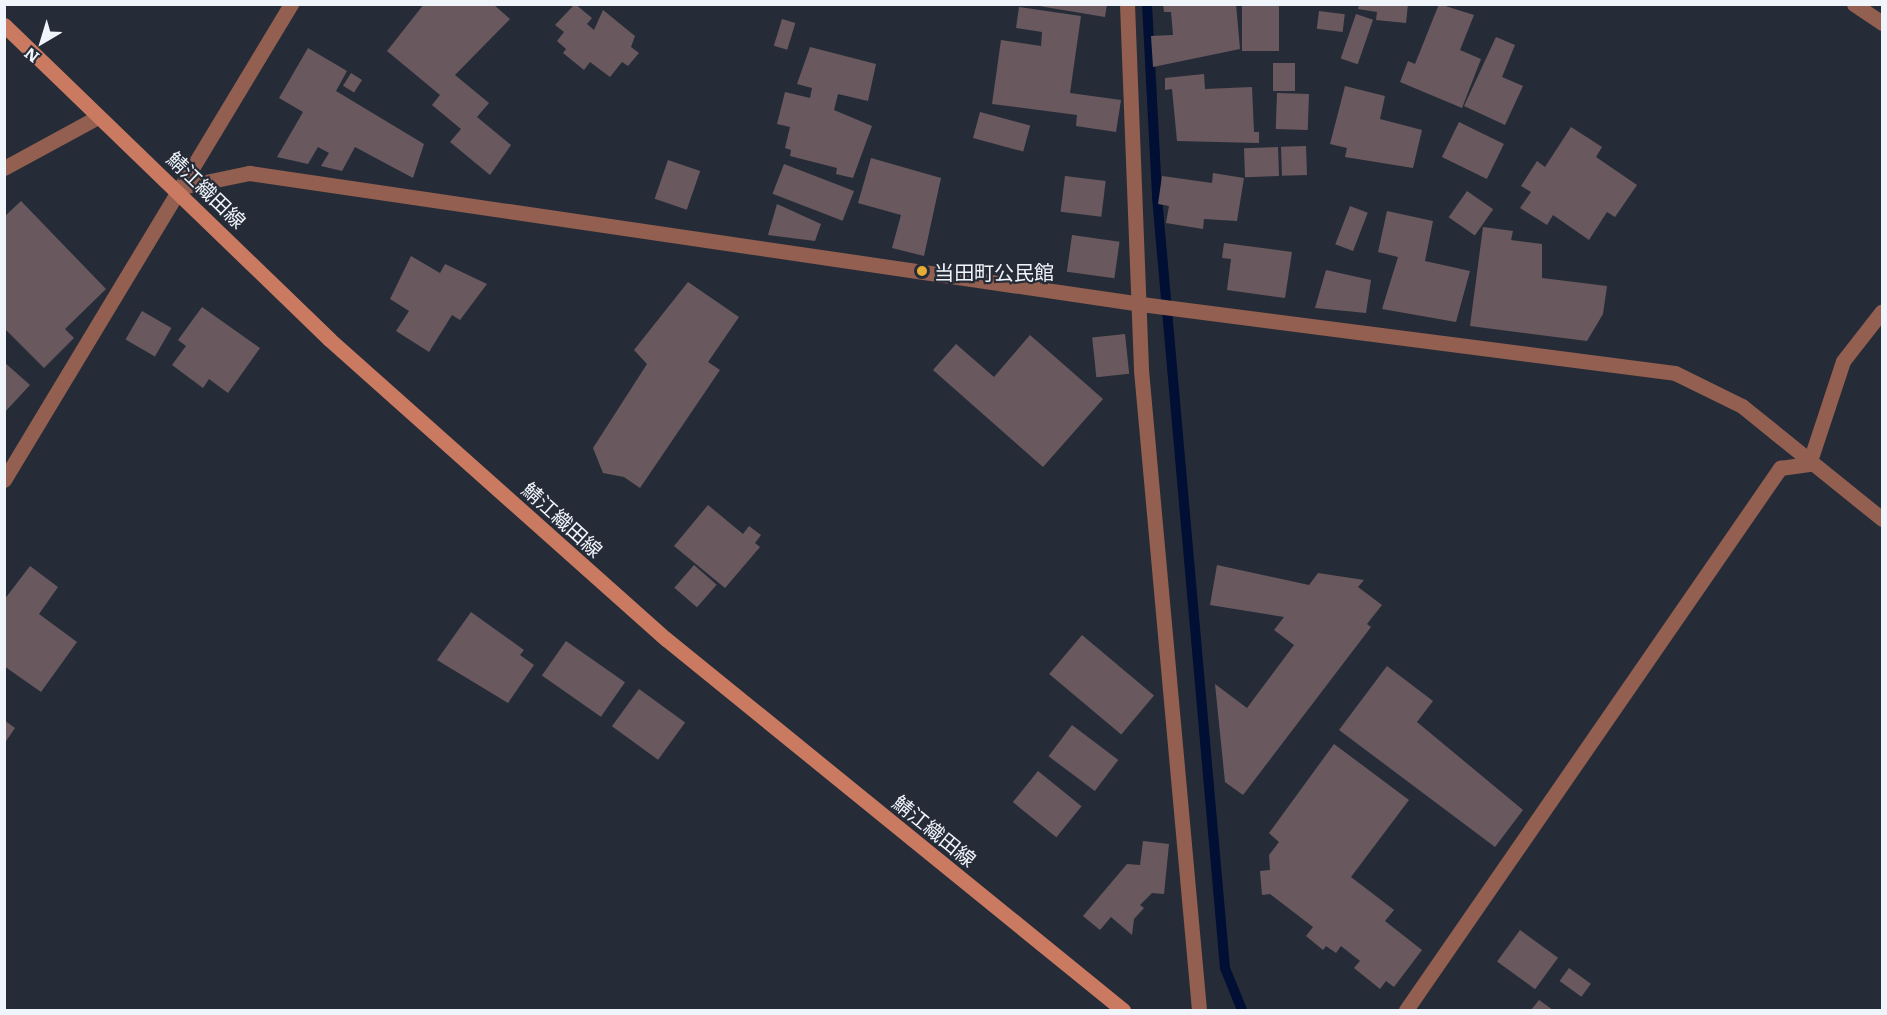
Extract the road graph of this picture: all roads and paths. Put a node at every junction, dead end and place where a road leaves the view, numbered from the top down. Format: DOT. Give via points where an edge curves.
graph roads {
  1 [pos="291,4"];
  2 [pos="1127,4"];
  3 [pos="1854,4"];
  4 [pos="1882,23"];
  5 [pos="4,25"];
  6 [pos="99,117"];
  7 [pos="4,168"];
  8 [pos="177,188"];
  9 [pos="1141,304"];
  10 [pos="1882,311"];
  11 [pos="1809,464"];
  12 [pos="4,480"];
  13 [pos="1882,519"];
  14 [pos="1123,1011"];
  15 [pos="1199,1011"];
  16 [pos="1406,1011"];
  1 -- 8 [label="street"];
  2 -- 9 [label="street"];
  3 -- 4 [label="street"];
  5 -- 6 [label="main road, 鯖江織田線"];
  6 -- 7 [label="street"];
  6 -- 8 [label="main road, 鯖江織田線"];
  8 -- 9 [label="street" via="249,173"];
  8 -- 12 [label="street"];
  8 -- 14 [label="main road, 鯖江織田線" via="329,339 666,639"];
  9 -- 11 [label="street" via="1675,373 1742,406"];
  9 -- 15 [label="street" via="1141,370"];
  10 -- 11 [label="street" via="1843,361"];
  11 -- 13 [label="street"];
  11 -- 16 [label="street" via="1780,468"];
}
